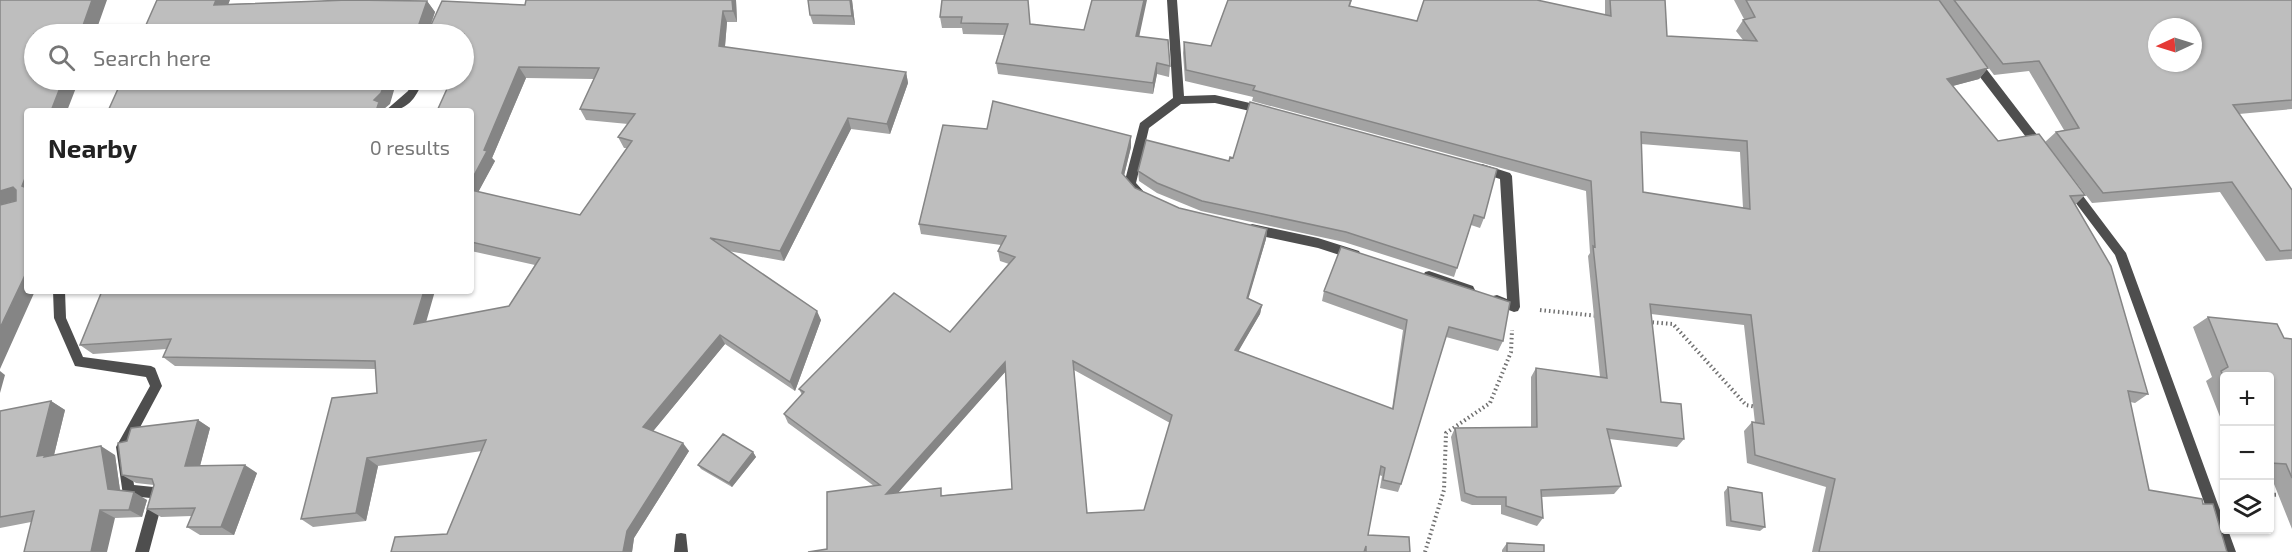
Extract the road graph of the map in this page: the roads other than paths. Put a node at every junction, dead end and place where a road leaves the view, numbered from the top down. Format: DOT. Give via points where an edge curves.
graph roads {
  1 [pos="1172,0"];
  2 [pos="1963,47"];
  3 [pos="414,90"];
  4 [pos="1179,100"];
  5 [pos="395,108"];
  6 [pos="1278,113"];
  7 [pos="2049,159"];
  8 [pos="1474,167"];
  9 [pos="2063,178"];
  10 [pos="1149,197"];
  11 [pos="1240,226"];
  12 [pos="1372,260"];
  13 [pos="1417,273"];
  14 [pos="59,294"];
  15 [pos="142,552"];
  16 [pos="2229,552"];
  1 -- 4 [label="street"];
  2 -- 7 [label="street"];
  3 -- 5 [label="street"];
  4 -- 6 [label="street" via="1215,99"];
  4 -- 10 [label="street" via="1144,126 1130,184"];
  8 -- 13 [label="street" via="1506,176 1514,307"];
  9 -- 16 [label="street" via="2120,252"];
  11 -- 12 [label="street"];
  14 -- 15 [label="street" via="60,318 79,362 151,372 156,386 122,447 128,491 158,492"];
}
